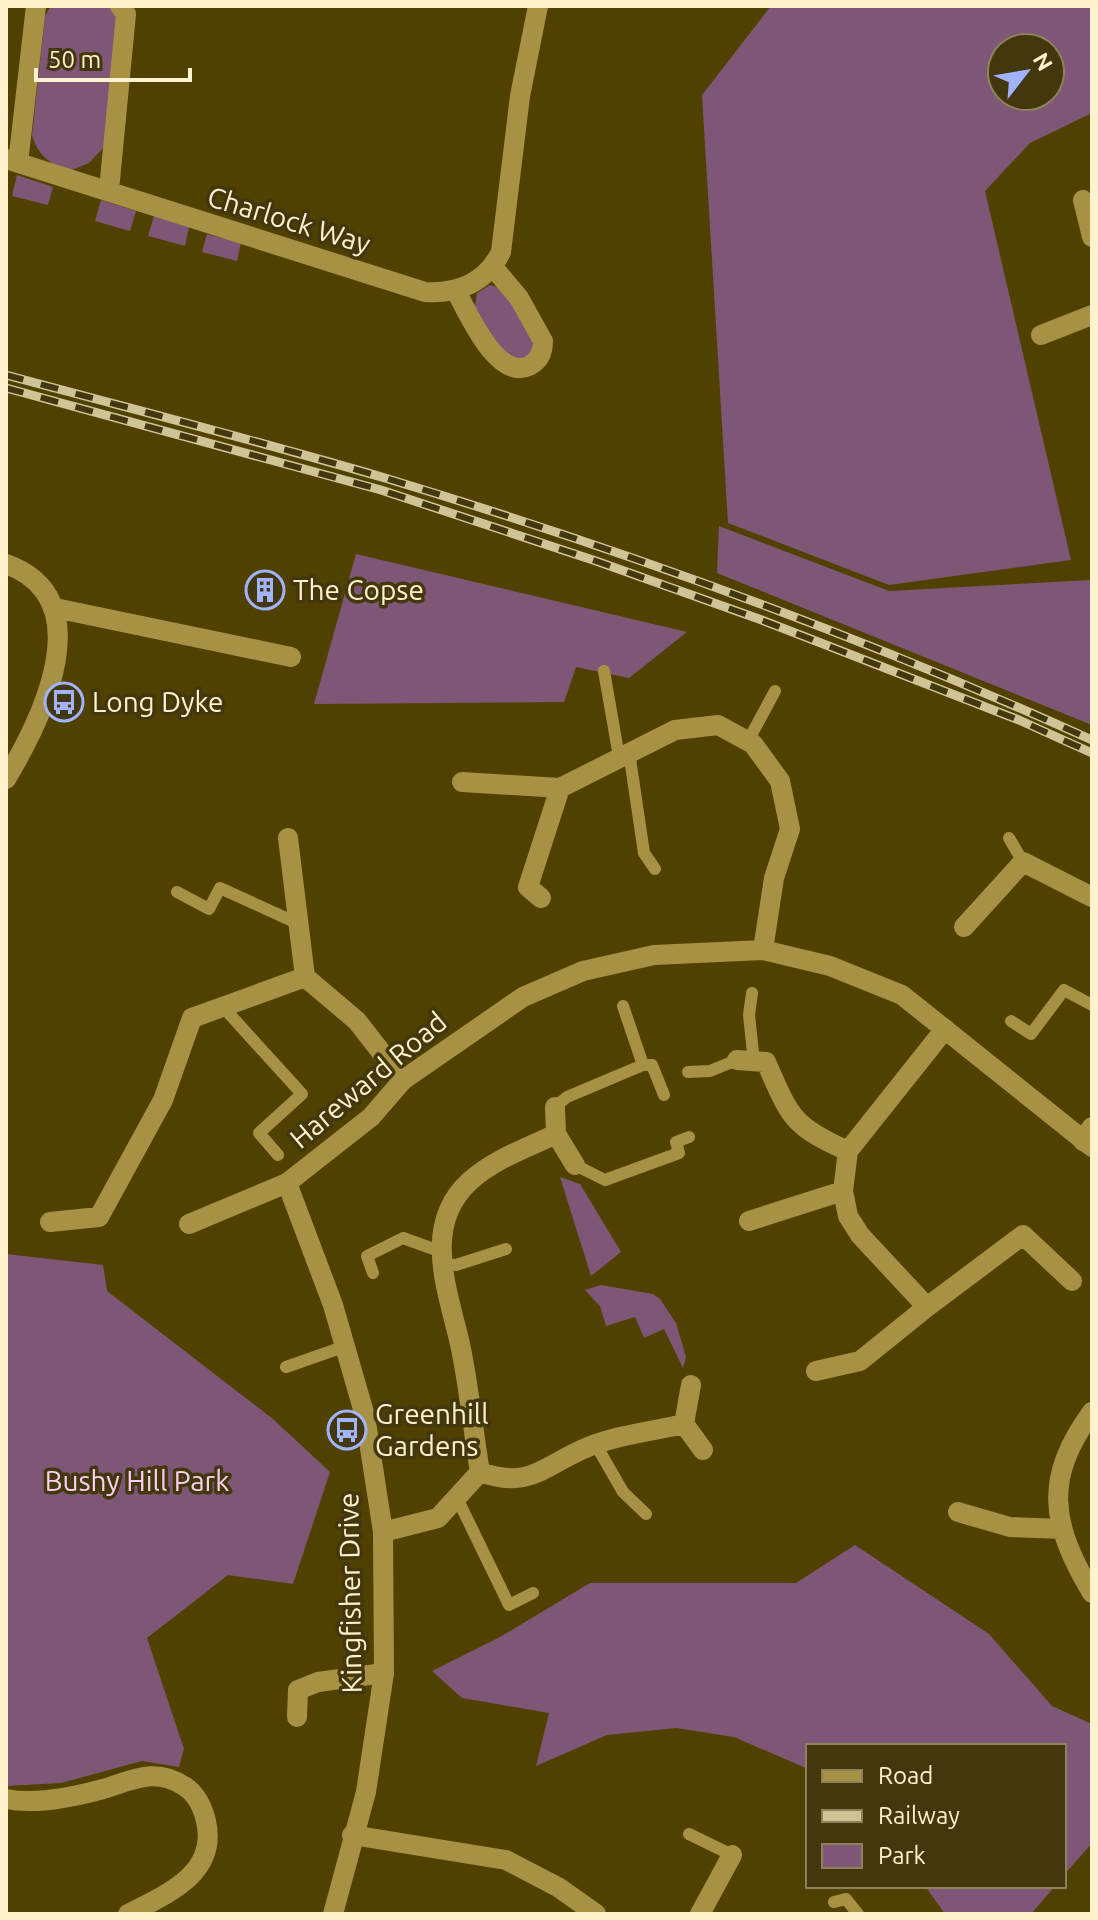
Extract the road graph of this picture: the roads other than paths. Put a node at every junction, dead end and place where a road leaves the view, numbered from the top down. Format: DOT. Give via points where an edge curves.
graph roads {
  1 [pos="36,6"];
  2 [pos="120,6"];
  3 [pos="538,6"];
  4 [pos="12,161"];
  5 [pos="109,190"];
  6 [pos="1083,200"];
  7 [pos="1092,237"];
  8 [pos="493,267"];
  9 [pos="456,291"];
  10 [pos="1092,315"];
  11 [pos="1041,335"];
  12 [pos="6,564"];
  13 [pos="55,608"];
  14 [pos="291,657"];
  15 [pos="604,671"];
  16 [pos="775,691"];
  17 [pos="748,741"];
  18 [pos="624,755"];
  19 [pos="6,779"];
  20 [pos="462,782"];
  21 [pos="560,788"];
  22 [pos="288,838"];
  23 [pos="1009,838"];
  24 [pos="1023,862"];
  25 [pos="655,869"];
  26 [pos="177,892"];
  27 [pos="1092,897"];
  28 [pos="541,898"];
  29 [pos="299,924"];
  30 [pos="964,927"];
  31 [pos="763,950"];
  32 [pos="305,977"];
  33 [pos="752,993"];
  34 [pos="1092,1005"];
  35 [pos="623,1006"];
  36 [pos="223,1007"];
  37 [pos="1011,1021"];
  38 [pos="945,1029"];
  39 [pos="760,1061"];
  40 [pos="643,1065"];
  41 [pos="688,1072"];
  42 [pos="403,1080"];
  43 [pos="664,1095"];
  44 [pos="555,1107"];
  45 [pos="556,1134"];
  46 [pos="689,1137"];
  47 [pos="1089,1138"];
  48 [pos="848,1151"];
  49 [pos="278,1155"];
  50 [pos="575,1165"];
  51 [pos="287,1183"];
  52 [pos="843,1191"];
  53 [pos="749,1221"];
  54 [pos="50,1222"];
  55 [pos="189,1224"];
  56 [pos="506,1249"];
  57 [pos="442,1258"];
  58 [pos="373,1273"];
  59 [pos="1072,1281"];
  60 [pos="927,1307"];
  61 [pos="346,1346"];
  62 [pos="286,1367"];
  63 [pos="816,1371"];
  64 [pos="691,1385"];
  65 [pos="1092,1412"];
  66 [pos="684,1424"];
  67 [pos="596,1445"];
  68 [pos="703,1450"];
  69 [pos="480,1472"];
  70 [pos="457,1498"];
  71 [pos="958,1512"];
  72 [pos="646,1514"];
  73 [pos="1061,1529"];
  74 [pos="383,1532"];
  75 [pos="533,1593"];
  76 [pos="1092,1593"];
  77 [pos="384,1673"];
  78 [pos="297,1717"];
  79 [pos="6,1799"];
  80 [pos="689,1834"];
  81 [pos="352,1835"];
  82 [pos="732,1855"];
  83 [pos="834,1902"];
  84 [pos="128,1914"];
  85 [pos="333,1914"];
  86 [pos="596,1914"];
  87 [pos="700,1914"];
  88 [pos="858,1914"];
  1 -- 4 [label="street, Charlock Way"];
  2 -- 5 [label="street" via="126,14"];
  3 -- 8 [label="street" via="520,96 506,233"];
  4 -- 5 [label="street, Charlock Way"];
  5 -- 9 [label="street, Charlock Way" via="425,292"];
  6 -- 7 [label="street"];
  8 -- 9 [label="street"];
  8 -- 9 [label="street" via="519,298 543,341 537,361 516,369 501,364"];
  10 -- 11 [label="street"];
  12 -- 13 [label="street" via="39,581"];
  13 -- 14 [label="street"];
  13 -- 19 [label="street" via="59,640 53,678"];
  15 -- 18 [label="lane"];
  16 -- 17 [label="lane"];
  17 -- 18 [label="street" via="718,725 675,730"];
  17 -- 31 [label="street" via="780,781 790,829 774,878"];
  18 -- 21 [label="street"];
  18 -- 25 [label="lane" via="644,853"];
  20 -- 21 [label="street"];
  21 -- 28 [label="street" via="528,887"];
  22 -- 29 [label="street"];
  23 -- 24 [label="lane"];
  24 -- 27 [label="street"];
  24 -- 30 [label="street"];
  26 -- 29 [label="lane" via="209,909 220,888"];
  29 -- 32 [label="street"];
  31 -- 38 [label="street, Hareward Road" via="830,966 902,995"];
  31 -- 42 [label="street, Hareward Road" via="654,955 583,971 499,1010"];
  32 -- 36 [label="street"];
  32 -- 42 [label="street" via="357,1021"];
  33 -- 39 [label="lane" via="749,1015"];
  34 -- 37 [label="lane" via="1064,990 1031,1034"];
  35 -- 40 [label="lane"];
  36 -- 49 [label="lane" via="302,1094 259,1133"];
  36 -- 54 [label="street" via="192,1018 163,1100 99,1217"];
  38 -- 47 [label="street, Hareward Road"];
  38 -- 48 [label="street"];
  39 -- 41 [label="lane"];
  39 -- 48 [label="street" via="791,1117"];
  40 -- 43 [label="lane" via="652,1065"];
  40 -- 44 [label="lane"];
  42 -- 51 [label="street, Hareward Road" via="371,1117"];
  44 -- 45 [label="street"];
  45 -- 50 [label="street"];
  45 -- 57 [label="street" via="498,1161 468,1182 450,1212"];
  46 -- 50 [label="lane" via="676,1142 679,1153 605,1180"];
  48 -- 52 [label="street"];
  51 -- 55 [label="street, Hareward Road"];
  51 -- 61 [label="street, Kingfisher Drive"];
  52 -- 53 [label="street"];
  52 -- 60 [label="street" via="848,1216 860,1235"];
  56 -- 57 [label="lane" via="456,1265"];
  57 -- 58 [label="lane" via="403,1238 367,1256"];
  57 -- 69 [label="street"];
  59 -- 60 [label="street" via="1023,1235"];
  60 -- 63 [label="street" via="860,1361"];
  61 -- 62 [label="lane"];
  61 -- 74 [label="street, Kingfisher Drive" via="365,1416"];
  64 -- 66 [label="street"];
  65 -- 73 [label="street" via="1070,1442 1058,1477"];
  66 -- 67 [label="street"];
  66 -- 68 [label="street"];
  67 -- 69 [label="street" via="527,1479 501,1480"];
  67 -- 72 [label="lane" via="623,1492"];
  69 -- 70 [label="street"];
  70 -- 74 [label="street" via="438,1518"];
  70 -- 75 [label="lane" via="509,1605"];
  71 -- 73 [label="street" via="1010,1527"];
  73 -- 76 [label="street"];
  74 -- 77 [label="street, Kingfisher Drive"];
  77 -- 78 [label="street" via="298,1690"];
  77 -- 81 [label="street, Kingfisher Drive" via="373,1755"];
  79 -- 84 [label="street" via="76,1795 146,1774 187,1787 203,1808 209,1836 201,1866 182,1886"];
  80 -- 82 [label="lane"];
  81 -- 85 [label="street, Kingfisher Drive"];
  81 -- 86 [label="street" via="506,1860"];
  82 -- 87 [label="street"];
  83 -- 88 [label="lane" via="846,1899"];
}
